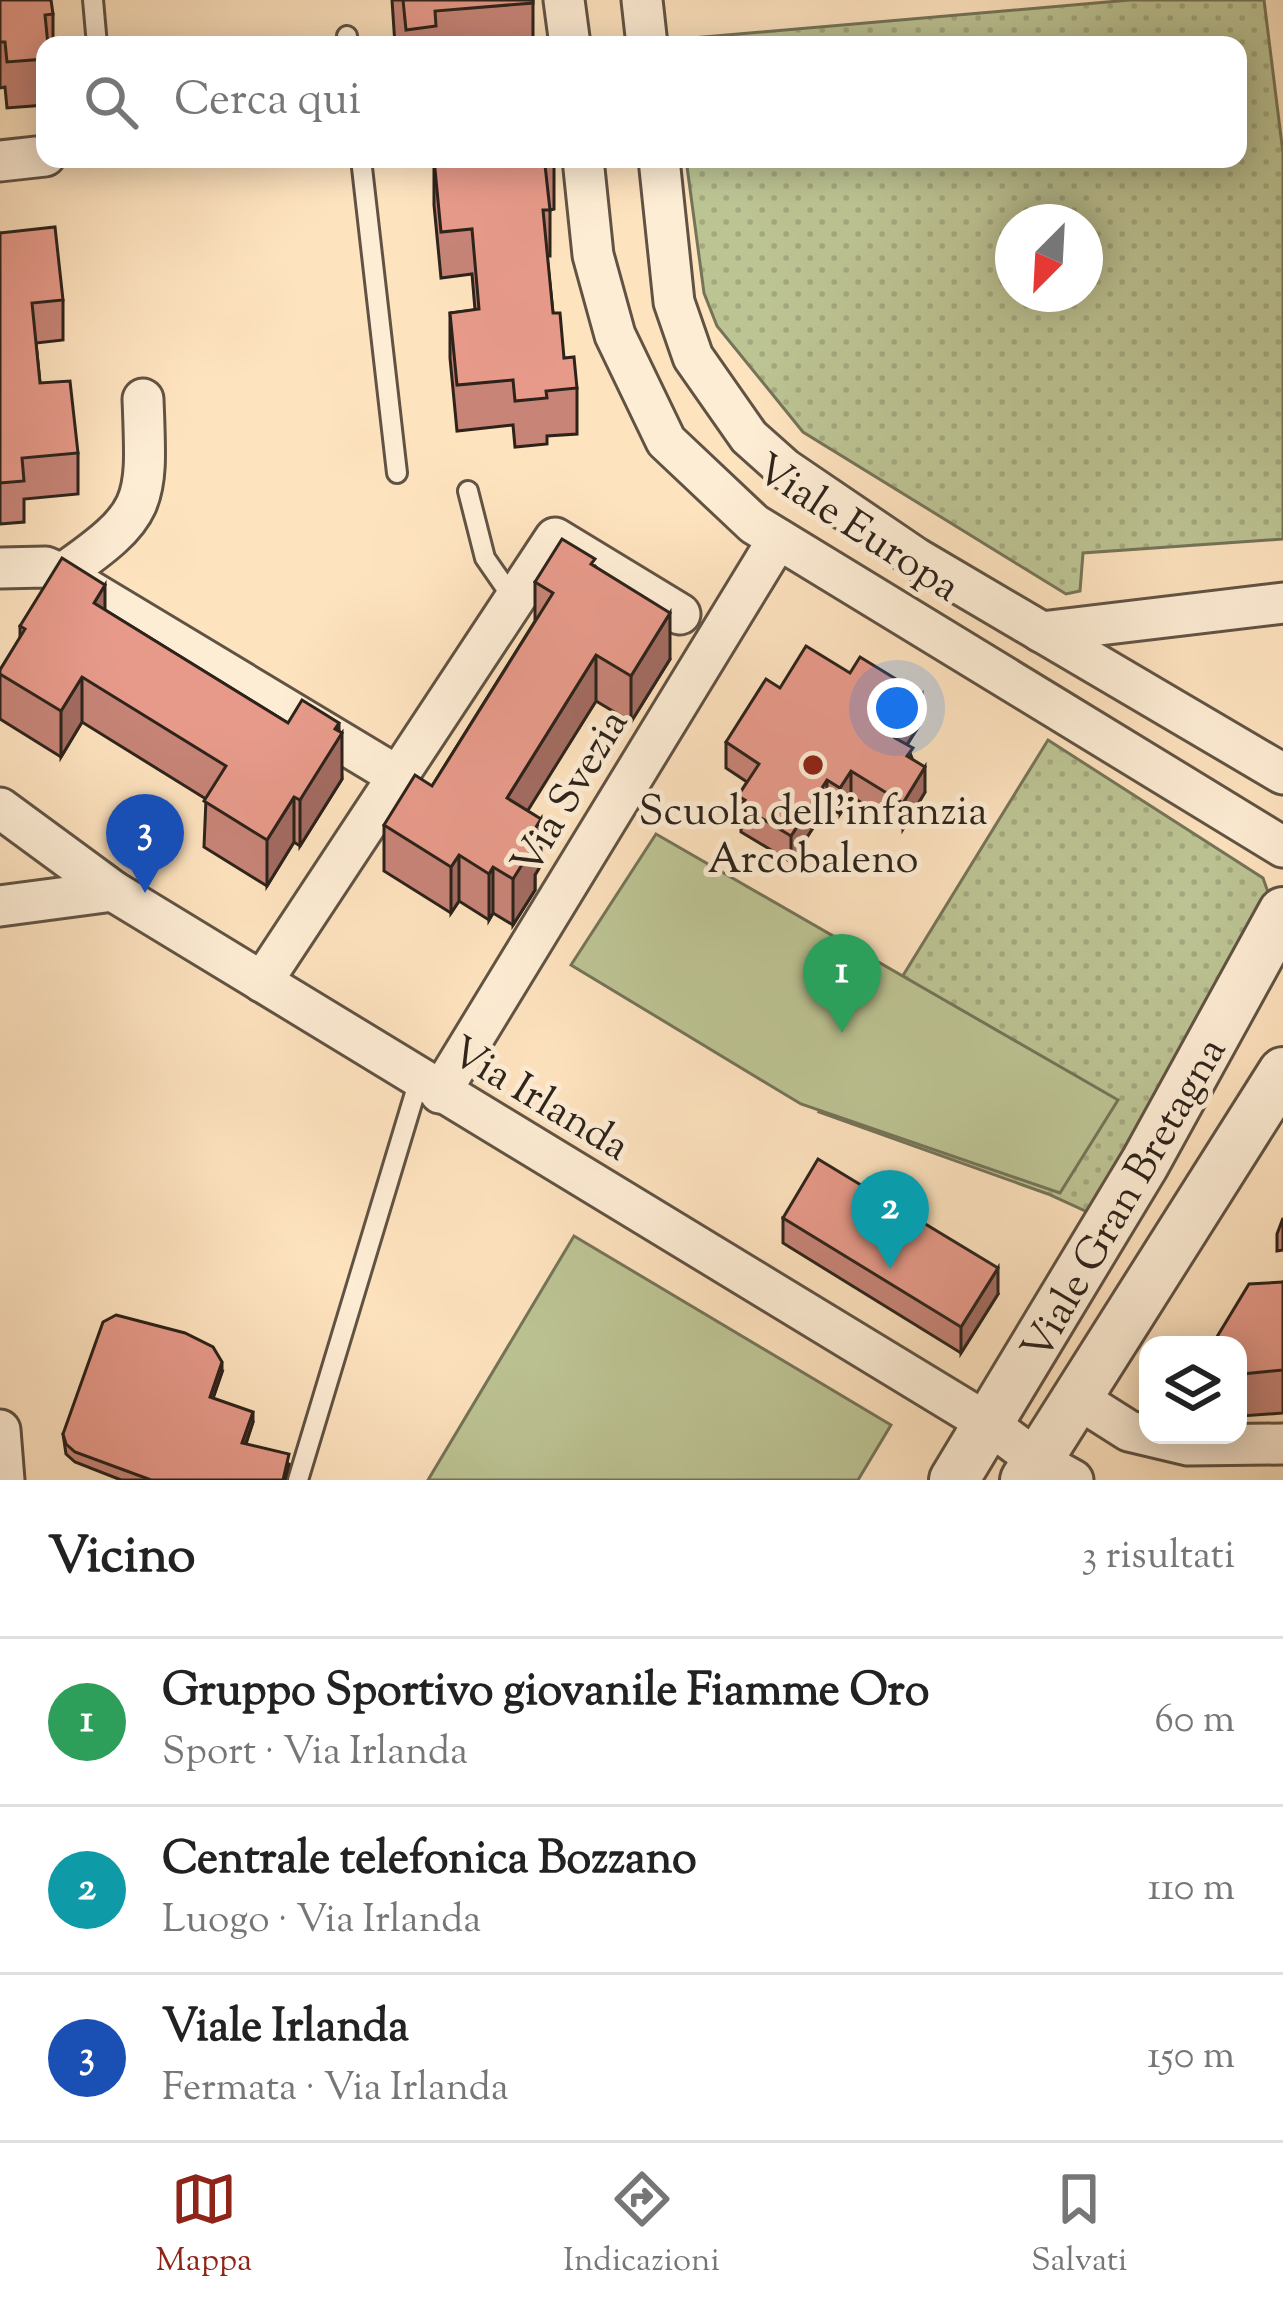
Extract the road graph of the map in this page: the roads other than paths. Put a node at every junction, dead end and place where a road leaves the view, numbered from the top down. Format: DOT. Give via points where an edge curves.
graph roads {
  1 [pos="93,0"];
  2 [pos="564,0"];
  3 [pos="644,0"];
  4 [pos="96,36"];
  5 [pos="569,36"];
  6 [pos="646,36"];
  7 [pos="36,157"];
  8 [pos="0,161"];
  9 [pos="362,168"];
  10 [pos="584,168"];
  11 [pos="660,168"];
  12 [pos="142,399"];
  13 [pos="397,472"];
  14 [pos="468,491"];
  15 [pos="778,539"];
  16 [pos="0,568"];
  17 [pos="62,574"];
  18 [pos="983,598"];
  19 [pos="514,600"];
  20 [pos="1283,604"];
  21 [pos="680,614"];
  22 [pos="1041,632"];
  23 [pos="955,646"];
  24 [pos="1283,774"];
  25 [pos="399,777"];
  26 [pos="0,808"];
  27 [pos="1283,847"];
  28 [pos="112,891"];
  29 [pos="0,906"];
  30 [pos="1283,912"];
  31 [pos="262,982"];
  32 [pos="1283,1072"];
  33 [pos="429,1086"];
  34 [pos="1077,1398"];
  35 [pos="989,1424"];
  36 [pos="0,1430"];
  37 [pos="1283,1444"];
  38 [pos="1045,1473"];
  39 [pos="4,1480"];
  40 [pos="298,1480"];
  41 [pos="954,1480"];
  1 -- 4 [label="lane"];
  2 -- 5 [label="street"];
  3 -- 6 [label="street"];
  7 -- 8 [label="street"];
  9 -- 13 [label="lane"];
  10 -- 15 [label="street, Viale Europa" via="593,255 615,335 667,441"];
  11 -- 18 [label="street, Viale Europa" via="674,302 693,356 749,437"];
  12 -- 17 [label="street" via="146,476 132,517"];
  14 -- 19 [label="lane" via="485,558"];
  15 -- 23 [label="street, Viale Europa"];
  15 -- 33 [label="street, Via Svezia"];
  16 -- 17 [label="street"];
  17 -- 25 [label="street"];
  18 -- 22 [label="street, Viale Europa"];
  18 -- 23 [label="street, Viale Europa"];
  19 -- 21 [label="street" via="555,538"];
  19 -- 25 [label="street"];
  20 -- 22 [label="street"];
  22 -- 24 [label="street, Viale Europa"];
  23 -- 27 [label="street, Viale Europa"];
  25 -- 31 [label="street"];
  26 -- 28 [label="street, Via Irlanda"];
  28 -- 29 [label="street"];
  28 -- 31 [label="street, Via Irlanda"];
  30 -- 35 [label="street, Viale Gran Bretagna"];
  31 -- 33 [label="street, Via Irlanda"];
  32 -- 34 [label="street, Viale Gran Bretagna"];
  33 -- 35 [label="street, Via Irlanda"];
  33 -- 40 [label="lane"];
  34 -- 37 [label="street" via="1129,1431 1188,1445"];
  34 -- 38 [label="street, Viale Gran Bretagna"];
  35 -- 38 [label="street, Via Irlanda"];
  35 -- 41 [label="street, Viale Gran Bretagna"];
  36 -- 39 [label="street"];
}
